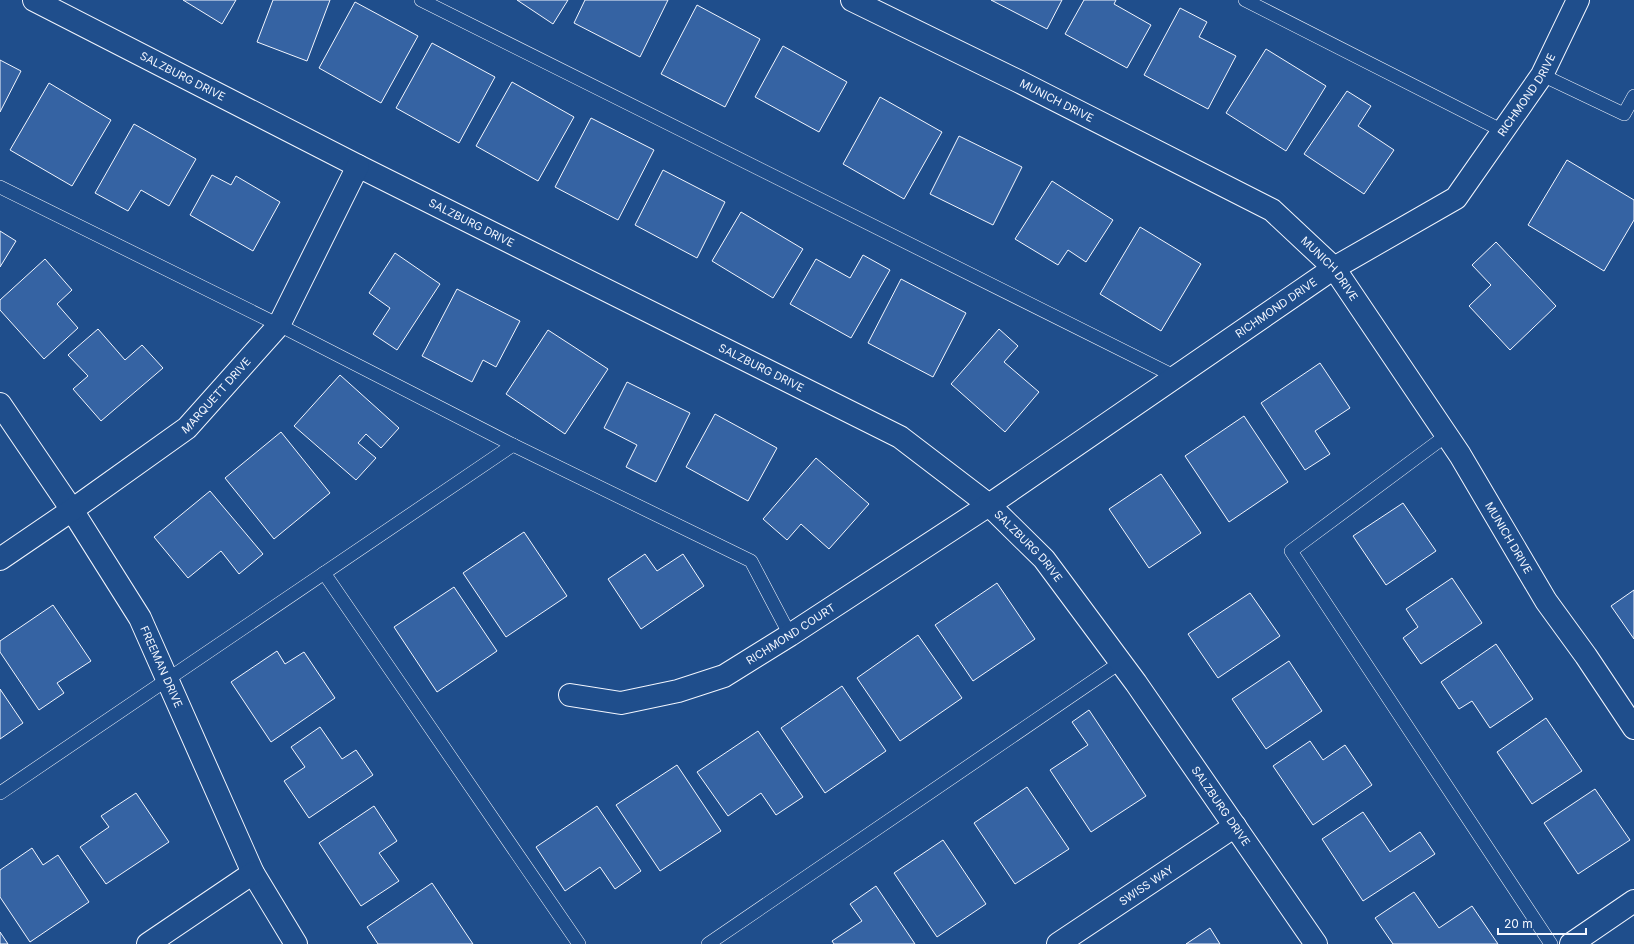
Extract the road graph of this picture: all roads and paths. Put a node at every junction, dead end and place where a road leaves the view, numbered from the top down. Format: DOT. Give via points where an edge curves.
graph roads {
  1 [pos="34,0"];
  2 [pos="421,0"];
  3 [pos="852,0"];
  4 [pos="1245,0"];
  5 [pos="1578,0"];
  6 [pos="1542,75"];
  7 [pos="1634,96"];
  8 [pos="1629,116"];
  9 [pos="1504,131"];
  10 [pos="358,166"];
  11 [pos="0,187"];
  12 [pos="1334,268"];
  13 [pos="279,325"];
  14 [pos="1176,377"];
  15 [pos="0,404"];
  16 [pos="1447,435"];
  17 [pos="513,445"];
  18 [pos="989,505"];
  19 [pos="72,510"];
  20 [pos="0,559"];
  21 [pos="324,572"];
  22 [pos="790,635"];
  23 [pos="1121,662"];
  24 [pos="167,679"];
  25 [pos="570,695"];
  26 [pos="1634,728"];
  27 [pos="0,793"];
  28 [pos="1234,826"];
  29 [pos="253,873"];
  30 [pos="1634,901"];
  31 [pos="1070,940"];
  32 [pos="148,944"];
  33 [pos="296,944"];
  34 [pos="579,944"];
  35 [pos="708,944"];
  36 [pos="1316,944"];
  37 [pos="1551,944"];
  38 [pos="1571,944"];
  1 -- 10 [label="street, SALZBURG DRIVE"];
  2 -- 14 [label="lane"];
  3 -- 12 [label="street, MUNICH DRIVE" via="1272,210"];
  4 -- 9 [label="lane"];
  5 -- 6 [label="street, RICHMOND DRIVE"];
  6 -- 8 [label="lane"];
  6 -- 9 [label="street, RICHMOND DRIVE"];
  7 -- 8 [label="lane"];
  9 -- 12 [label="street, RICHMOND DRIVE" via="1456,198"];
  10 -- 13 [label="street, MARQUETT DRIVE"];
  10 -- 18 [label="street, SALZBURG DRIVE" via="900,437"];
  11 -- 13 [label="lane"];
  12 -- 14 [label="street, RICHMOND DRIVE"];
  12 -- 16 [label="street, MUNICH DRIVE"];
  13 -- 17 [label="lane"];
  13 -- 19 [label="street, MARQUETT DRIVE" via="187,428"];
  14 -- 18 [label="street, RICHMOND DRIVE"];
  15 -- 19 [label="street, FREEMAN DRIVE"];
  16 -- 26 [label="street, MUNICH DRIVE" via="1546,601"];
  16 -- 37 [label="lane" via="1291,551"];
  17 -- 21 [label="lane"];
  17 -- 22 [label="lane" via="751,561"];
  18 -- 22 [label="street, RICHMOND COURT"];
  18 -- 23 [label="street, SALZBURG DRIVE" via="1044,559"];
  19 -- 20 [label="street, MARQUETT DRIVE"];
  19 -- 24 [label="street, FREEMAN DRIVE" via="140,618"];
  21 -- 24 [label="lane"];
  21 -- 34 [label="lane"];
  22 -- 25 [label="street, RICHMOND COURT" via="724,676 678,691 621,703"];
  23 -- 28 [label="street, SALZBURG DRIVE"];
  23 -- 35 [label="lane"];
  24 -- 27 [label="lane"];
  24 -- 29 [label="street, FREEMAN DRIVE"];
  28 -- 31 [label="street, SWISS WAY"];
  28 -- 36 [label="street, SALZBURG DRIVE"];
  29 -- 32 [label="street"];
  29 -- 33 [label="street, FREEMAN DRIVE"];
  30 -- 38 [label="street"];
}
